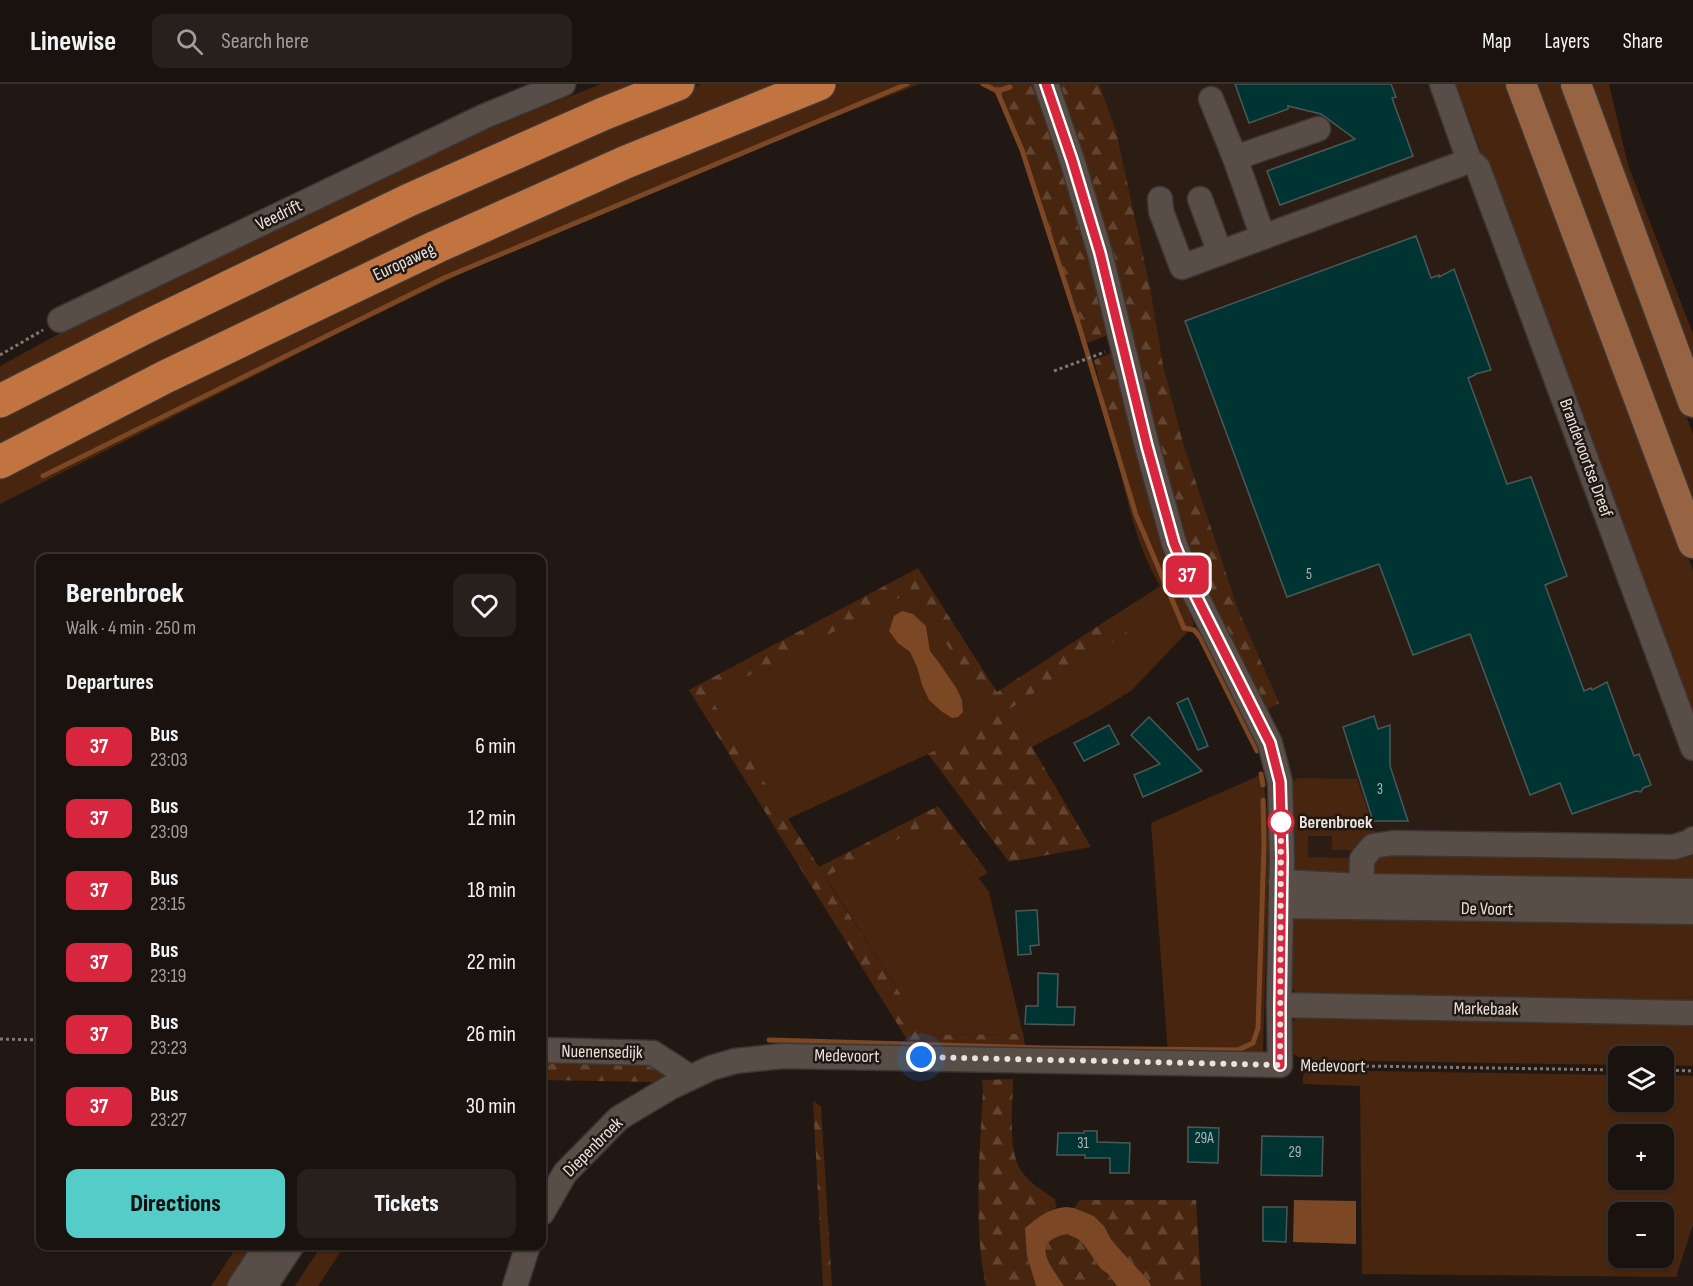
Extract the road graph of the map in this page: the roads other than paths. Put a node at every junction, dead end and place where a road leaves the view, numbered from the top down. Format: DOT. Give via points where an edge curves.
graph roads {
  1 [pos="563,84"];
  2 [pos="678,84"];
  3 [pos="819,84"];
  4 [pos="1046,84"];
  5 [pos="1442,84"];
  6 [pos="1521,84"];
  7 [pos="1576,84"];
  8 [pos="1211,99"];
  9 [pos="1318,129"];
  10 [pos="1235,158"];
  11 [pos="1474,164"];
  12 [pos="1160,199"];
  13 [pos="1200,199"];
  14 [pos="1263,237"];
  15 [pos="1220,253"];
  16 [pos="60,320"];
  17 [pos="0,401"];
  18 [pos="1693,402"];
  19 [pos="0,462"];
  20 [pos="1693,543"];
  21 [pos="1693,748"];
  22 [pos="1693,839"];
  23 [pos="1693,891"];
  24 [pos="1281,894"];
  25 [pos="1361,896"];
  26 [pos="1693,912"];
  27 [pos="1280,1005"];
  28 [pos="1693,1013"];
  29 [pos="546,1050"];
  30 [pos="690,1077"];
  31 [pos="546,1206"];
  32 [pos="264,1250"];
  33 [pos="289,1250"];
  34 [pos="526,1250"];
  35 [pos="240,1286"];
  36 [pos="265,1286"];
  37 [pos="515,1286"];
  1 -- 16 [label="street, Veedrift" via="485,117"];
  2 -- 17 [label="highway" via="409,200"];
  3 -- 19 [label="highway, Europaweg" via="626,162 436,247 165,376"];
  4 -- 24 [label="street" via="1088,212 1174,543 1193,590 1270,743 1280,782"];
  5 -- 11 [label="street, Brandevoortse Dreef"];
  6 -- 20 [label="main road"];
  7 -- 18 [label="main road"];
  8 -- 10 [label="street"];
  9 -- 10 [label="street"];
  10 -- 14 [label="street"];
  11 -- 14 [label="street" via="1458,165"];
  11 -- 21 [label="street, Brandevoortse Dreef"];
  12 -- 15 [label="street" via="1161,212 1182,267"];
  13 -- 15 [label="street"];
  14 -- 15 [label="street"];
  22 -- 25 [label="street" via="1674,847 1393,843 1373,846 1362,859"];
  23 -- 25 [label="street, De Voort"];
  24 -- 25 [label="street, De Voort"];
  24 -- 27 [label="street"];
  25 -- 26 [label="street, De Voort"];
  27 -- 28 [label="street, Markebaak"];
  27 -- 30 [label="street, Medevoort" via="1280,1065 783,1056 735,1061"];
  29 -- 30 [label="street, Nuenensedijk" via="653,1053"];
  30 -- 31 [label="street, Diepenbroek" via="619,1118 565,1173"];
  32 -- 35 [label="street"];
  33 -- 36 [label="street"];
  34 -- 37 [label="street"];
}
